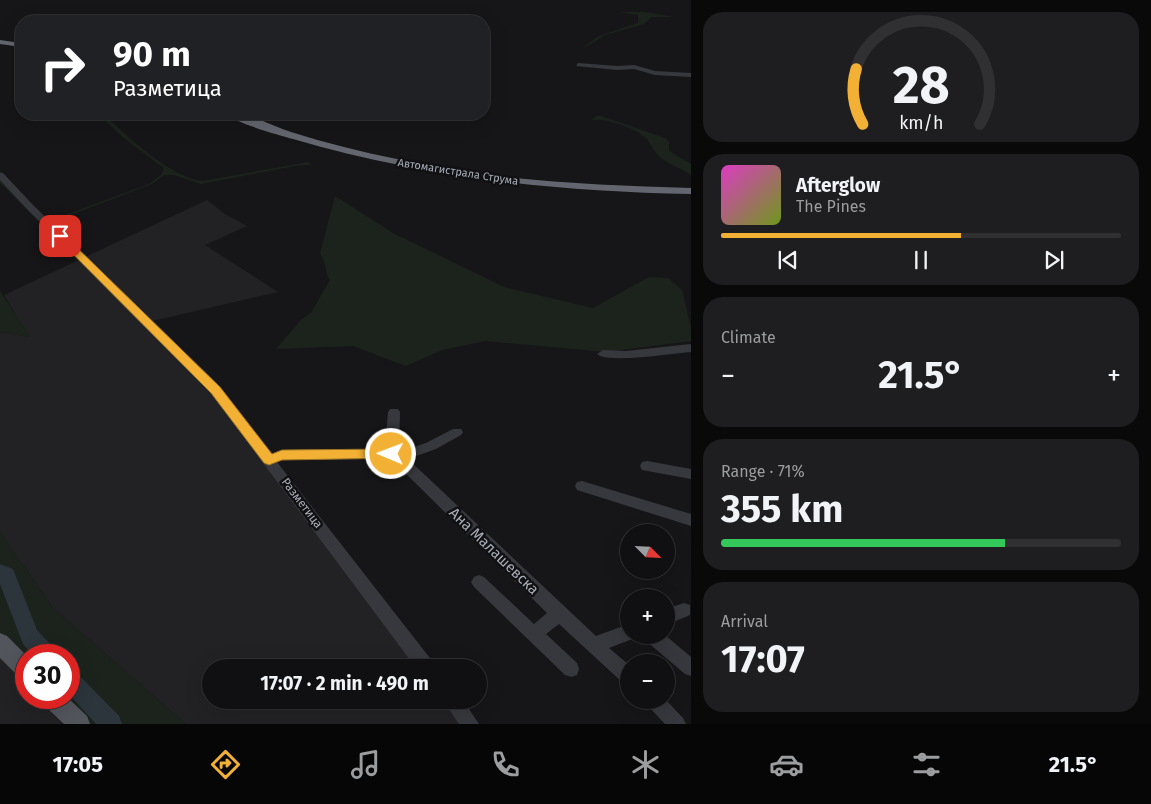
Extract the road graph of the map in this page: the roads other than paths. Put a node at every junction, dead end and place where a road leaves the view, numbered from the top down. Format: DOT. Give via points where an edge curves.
graph roads {
  1 [pos="0,41"];
  2 [pos="15,43"];
  3 [pos="578,65"];
  4 [pos="691,75"];
  5 [pos="248,120"];
  6 [pos="260,120"];
  7 [pos="0,175"];
  8 [pos="691,185"];
  9 [pos="691,191"];
  10 [pos="691,348"];
  11 [pos="603,354"];
  12 [pos="394,412"];
  13 [pos="457,432"];
  14 [pos="394,456"];
  15 [pos="269,460"];
  16 [pos="648,466"];
  17 [pos="691,474"];
  18 [pos="582,486"];
  19 [pos="691,520"];
  20 [pos="479,582"];
  21 [pos="684,610"];
  22 [pos="559,614"];
  23 [pos="675,614"];
  24 [pos="534,634"];
  25 [pos="620,636"];
  26 [pos="0,643"];
  27 [pos="663,644"];
  28 [pos="594,646"];
  29 [pos="15,659"];
  30 [pos="420,659"];
  31 [pos="691,668"];
  32 [pos="571,669"];
  33 [pos="620,669"];
  34 [pos="64,709"];
  35 [pos="459,709"];
  36 [pos="663,709"];
  37 [pos="79,724"];
  38 [pos="470,724"];
  39 [pos="677,724"];
  1 -- 2 [label="highway"];
  3 -- 4 [label="street" via="634,67 656,73"];
  5 -- 9 [label="highway, Автомагистрала Струма" via="346,151 446,172 585,188"];
  6 -- 8 [label="highway, Автомагистрала Струма" via="350,147 450,167 583,182"];
  7 -- 15 [label="street, Разметица" via="216,390"];
  10 -- 11 [label="street" via="626,355"];
  12 -- 14 [label="street"];
  13 -- 14 [label="street" via="430,446"];
  14 -- 15 [label="street" via="282,455"];
  14 -- 22 [label="street, Ана Малашевска"];
  15 -- 30 [label="street, Разметица"];
  16 -- 17 [label="street"];
  18 -- 19 [label="street"];
  20 -- 24 [label="street"];
  21 -- 23 [label="street"];
  22 -- 24 [label="street"];
  22 -- 28 [label="street, Ана Малашевска"];
  24 -- 32 [label="street"];
  25 -- 28 [label="street"];
  26 -- 29 [label="main road"];
  27 -- 31 [label="street"];
  28 -- 33 [label="street, Ана Малашевска"];
  34 -- 37 [label="main road"];
  35 -- 38 [label="street"];
  36 -- 39 [label="street"];
}
